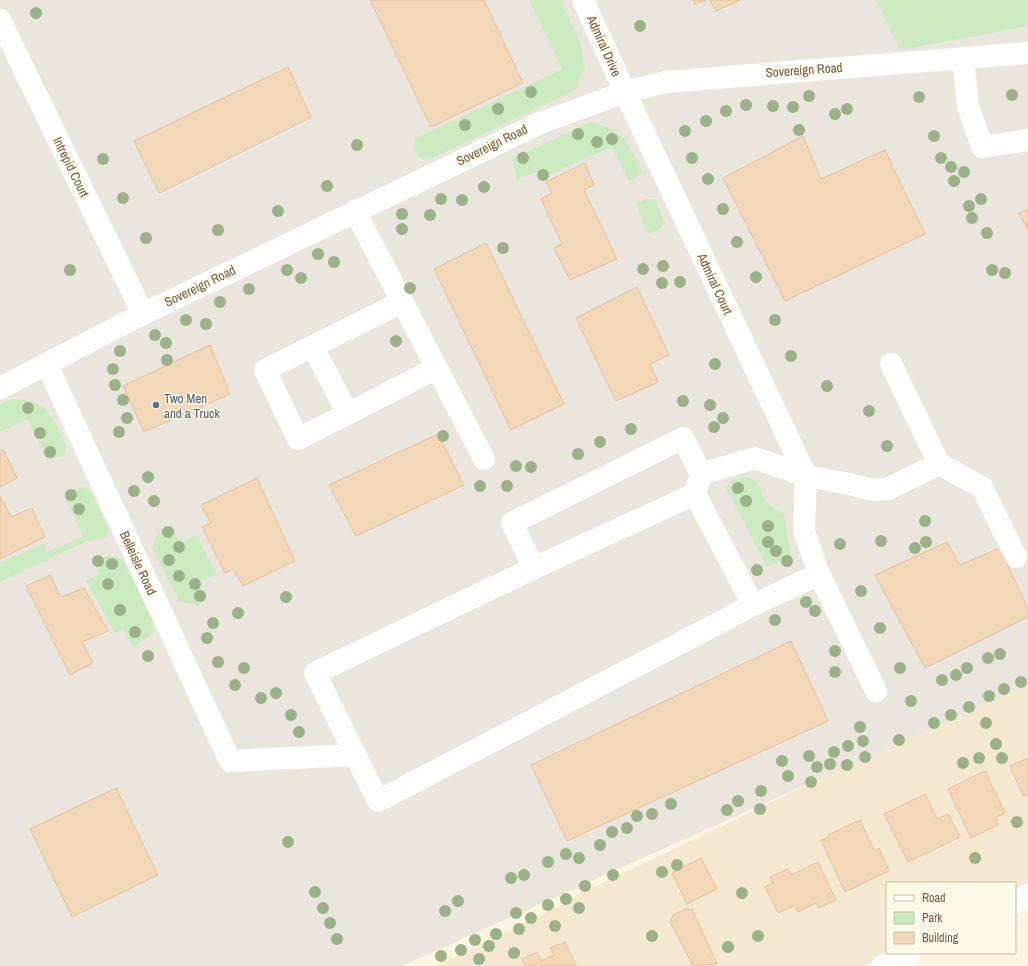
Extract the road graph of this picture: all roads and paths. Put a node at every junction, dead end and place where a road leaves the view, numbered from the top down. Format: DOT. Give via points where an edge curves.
graph roads {
  1 [pos="583,0"];
  2 [pos="0,20"];
  3 [pos="1028,53"];
  4 [pos="963,58"];
  5 [pos="625,92"];
  6 [pos="1028,140"];
  7 [pos="355,211"];
  8 [pos="402,302"];
  9 [pos="143,314"];
  10 [pos="313,347"];
  11 [pos="891,364"];
  12 [pos="47,365"];
  13 [pos="437,368"];
  14 [pos="0,388"];
  15 [pos="348,414"];
  16 [pos="484,459"];
  17 [pos="939,464"];
  18 [pos="806,476"];
  19 [pos="698,484"];
  20 [pos="1016,557"];
  21 [pos="534,568"];
  22 [pos="818,574"];
  23 [pos="753,605"];
  24 [pos="876,691"];
  25 [pos="356,755"];
  26 [pos="1028,895"];
  27 [pos="1016,901"];
  28 [pos="907,954"];
  29 [pos="882,966"];
  1 -- 5 [label="street, Admiral Drive"];
  2 -- 9 [label="street, Intrepid Court"];
  3 -- 4 [label="street, Sovereign Road"];
  4 -- 5 [label="street, Sovereign Road" via="666,82"];
  4 -- 6 [label="street" via="968,106 982,147"];
  5 -- 7 [label="street, Sovereign Road" via="538,124"];
  5 -- 18 [label="street, Admiral Court"];
  7 -- 8 [label="street"];
  7 -- 9 [label="street, Sovereign Road"];
  8 -- 10 [label="street"];
  8 -- 13 [label="street"];
  9 -- 12 [label="street, Sovereign Road"];
  10 -- 15 [label="street"];
  10 -- 15 [label="street" via="265,370 298,439"];
  11 -- 17 [label="street"];
  12 -- 14 [label="street, Sovereign Road"];
  12 -- 25 [label="street, Belleisle Road" via="230,761"];
  13 -- 15 [label="street"];
  13 -- 16 [label="street"];
  17 -- 18 [label="street" via="888,489 872,490"];
  17 -- 20 [label="street" via="982,487"];
  18 -- 19 [label="street" via="755,458"];
  18 -- 22 [label="street" via="804,531"];
  19 -- 21 [label="street"];
  19 -- 21 [label="street" via="683,438 512,523"];
  19 -- 23 [label="street"];
  21 -- 25 [label="street" via="315,673"];
  22 -- 23 [label="street"];
  22 -- 24 [label="street"];
  23 -- 25 [label="street" via="378,801"];
  26 -- 27 [label="street"];
  28 -- 29 [label="street"];
}
